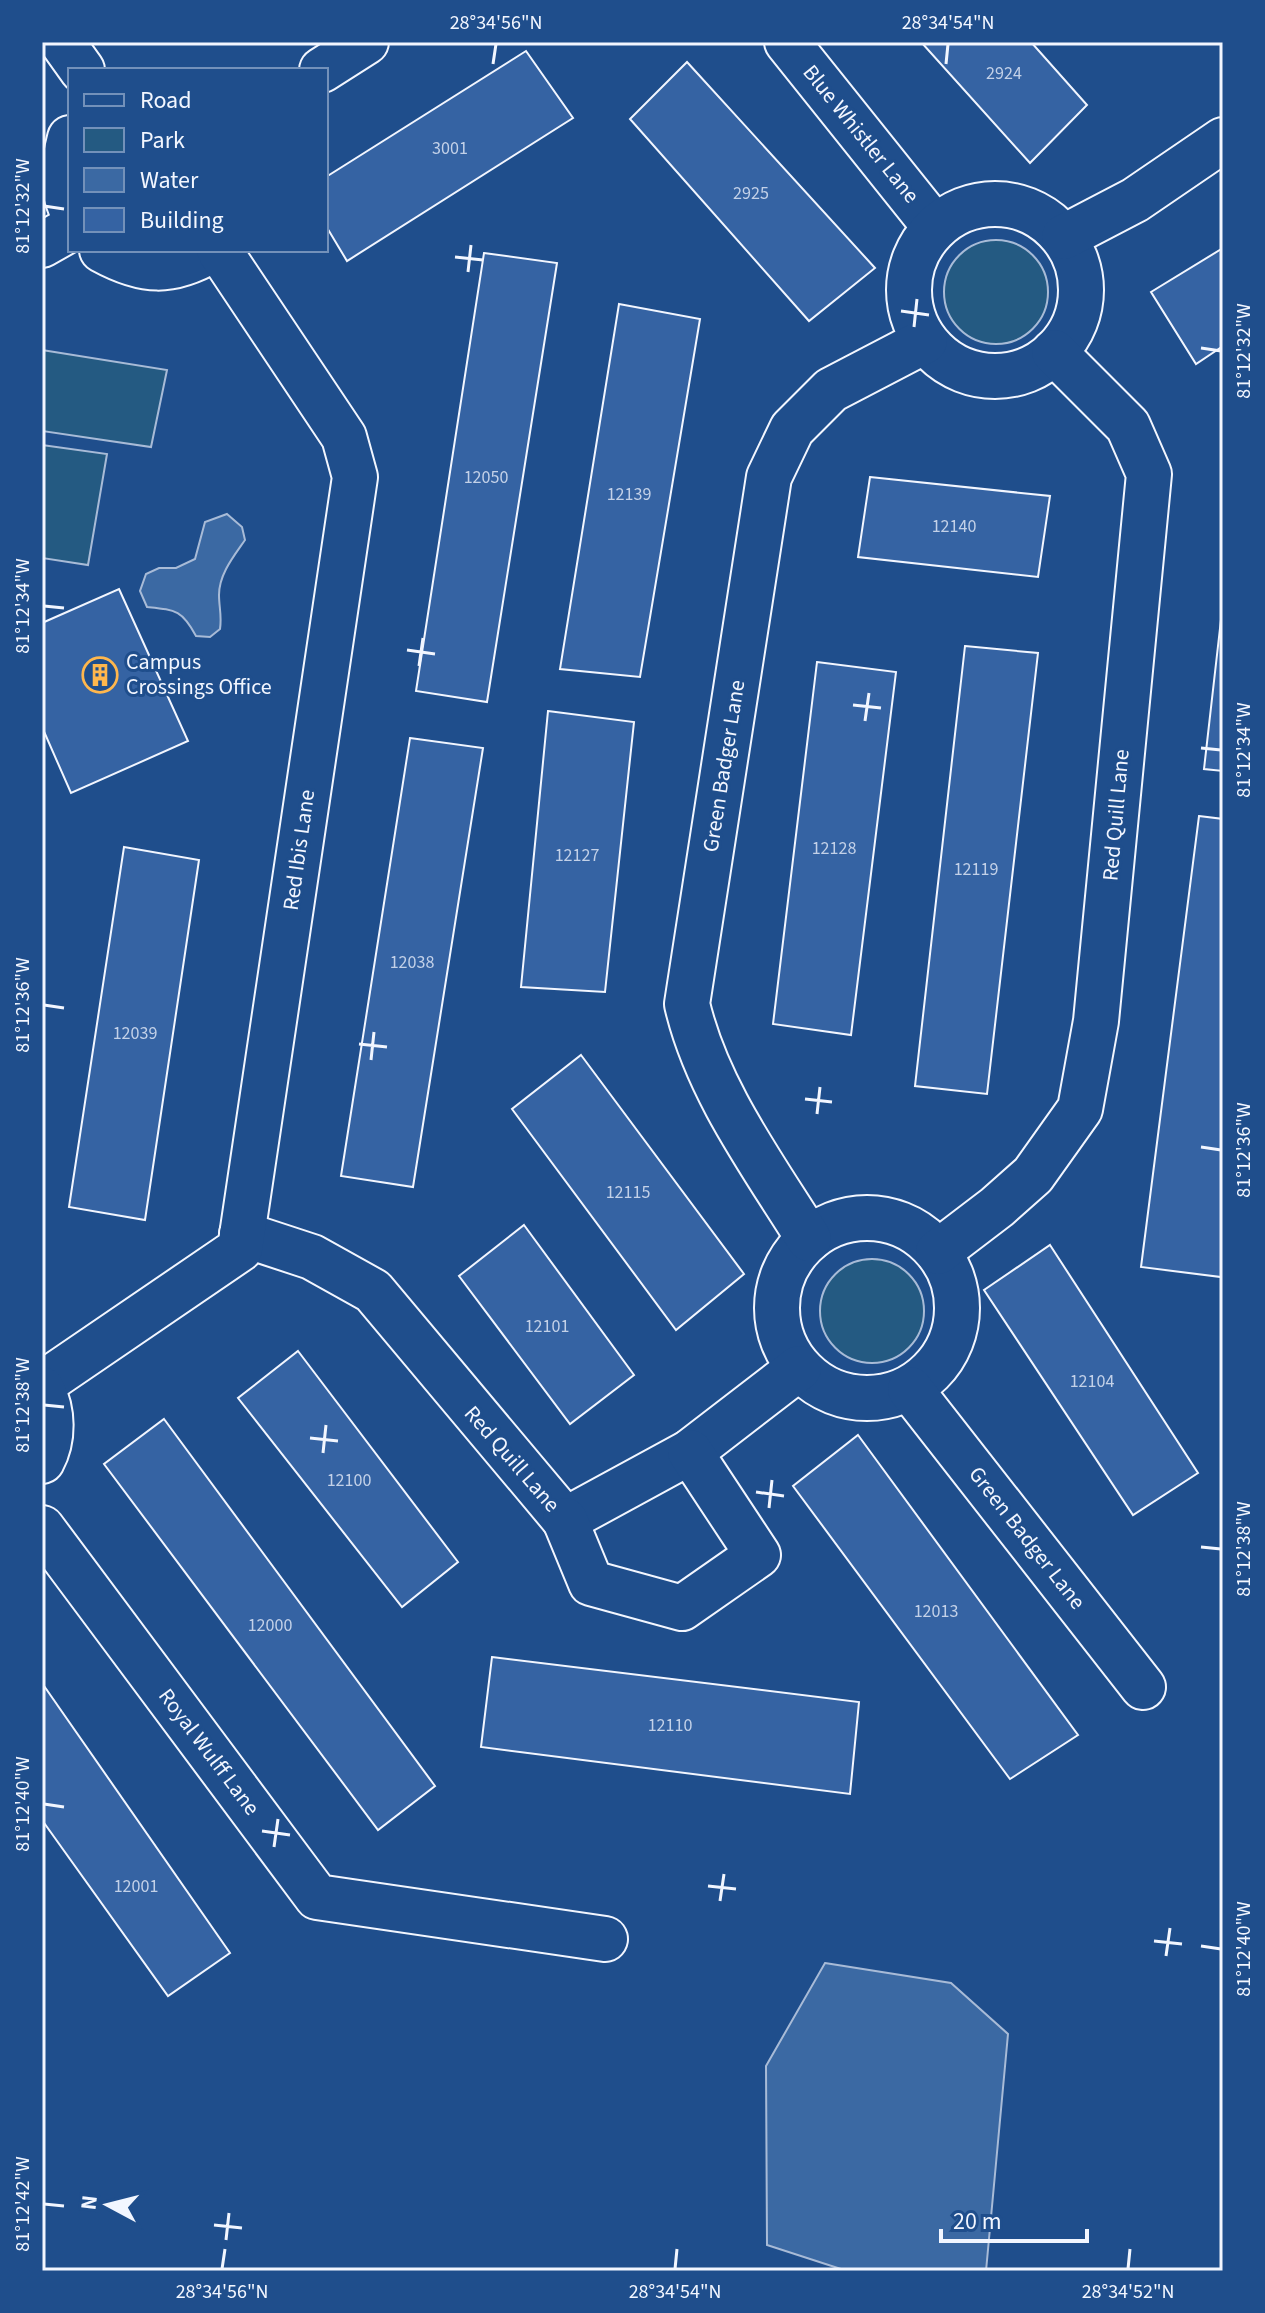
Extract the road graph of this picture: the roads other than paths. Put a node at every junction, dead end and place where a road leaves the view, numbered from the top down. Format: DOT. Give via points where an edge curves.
graph roads {
  1 [pos="62,42"];
  2 [pos="366,42"];
  3 [pos="787,42"];
  4 [pos="81,68"];
  5 [pos="325,68"];
  6 [pos="1223,140"];
  7 [pos="68,146"];
  8 [pos="68,201"];
  9 [pos="935,227"];
  10 [pos="68,230"];
  11 [pos="1064,237"];
  12 [pos="42,245"];
  13 [pos="106,252"];
  14 [pos="209,252"];
  15 [pos="220,252"];
  16 [pos="925,341"];
  17 [pos="1054,352"];
  18 [pos="242,1234"];
  19 [pos="809,1239"];
  20 [pos="938,1252"];
  21 [pos="799,1368"];
  22 [pos="42,1386"];
  23 [pos="910,1389"];
  24 [pos="690,1452"];
  25 [pos="42,1461"];
  26 [pos="565,1520"];
  27 [pos="42,1528"];
  28 [pos="1143,1687"];
  29 [pos="605,1939"];
  1 -- 4 [label="street"];
  2 -- 5 [label="street"];
  3 -- 9 [label="street, Blue Whistler Lane"];
  6 -- 11 [label="street" via="1135,200"];
  7 -- 8 [label="street" via="63,165"];
  9 -- 11 [label="street" via="959,210 987,203 1016,206 1042,217"];
  9 -- 16 [label="street" via="920,246 908,294"];
  10 -- 12 [label="street"];
  11 -- 17 [label="street" via="1081,284 1070,332"];
  13 -- 14 [label="street" via="127,263 159,269 190,263"];
  15 -- 18 [label="street, Red Ibis Lane" via="344,437 355,477"];
  16 -- 17 [label="street" via="963,370 987,376 1035,367"];
  16 -- 19 [label="street, Green Badger Lane" via="831,390 792,429 769,477 687,1004 695,1039 735,1120"];
  17 -- 20 [label="street, Red Quill Lane" via="1128,426 1149,474 1096,1021 1080,1109 1033,1175"];
  18 -- 22 [label="street, Red Ibis Lane" via="240,1249"];
  18 -- 26 [label="street, Red Quill Lane" via="312,1257 373,1291"];
  19 -- 20 [label="street" via="834,1224 876,1219 917,1232"];
  19 -- 21 [label="street" via="793,1256 777,1302 778,1326"];
  20 -- 23 [label="street" via="958,1300 956,1327 931,1372"];
  21 -- 23 [label="street" via="839,1395 863,1399"];
  21 -- 24 [label="street, Red Quill Lane"];
  22 -- 25 [label="street" via="52,1426"];
  23 -- 28 [label="street, Green Badger Lane"];
  24 -- 26 [label="street, Red Quill Lane"];
  24 -- 26 [label="street" via="758,1555 682,1608 591,1583"];
  27 -- 29 [label="street, Royal Wulff Lane" via="317,1897"];
}
